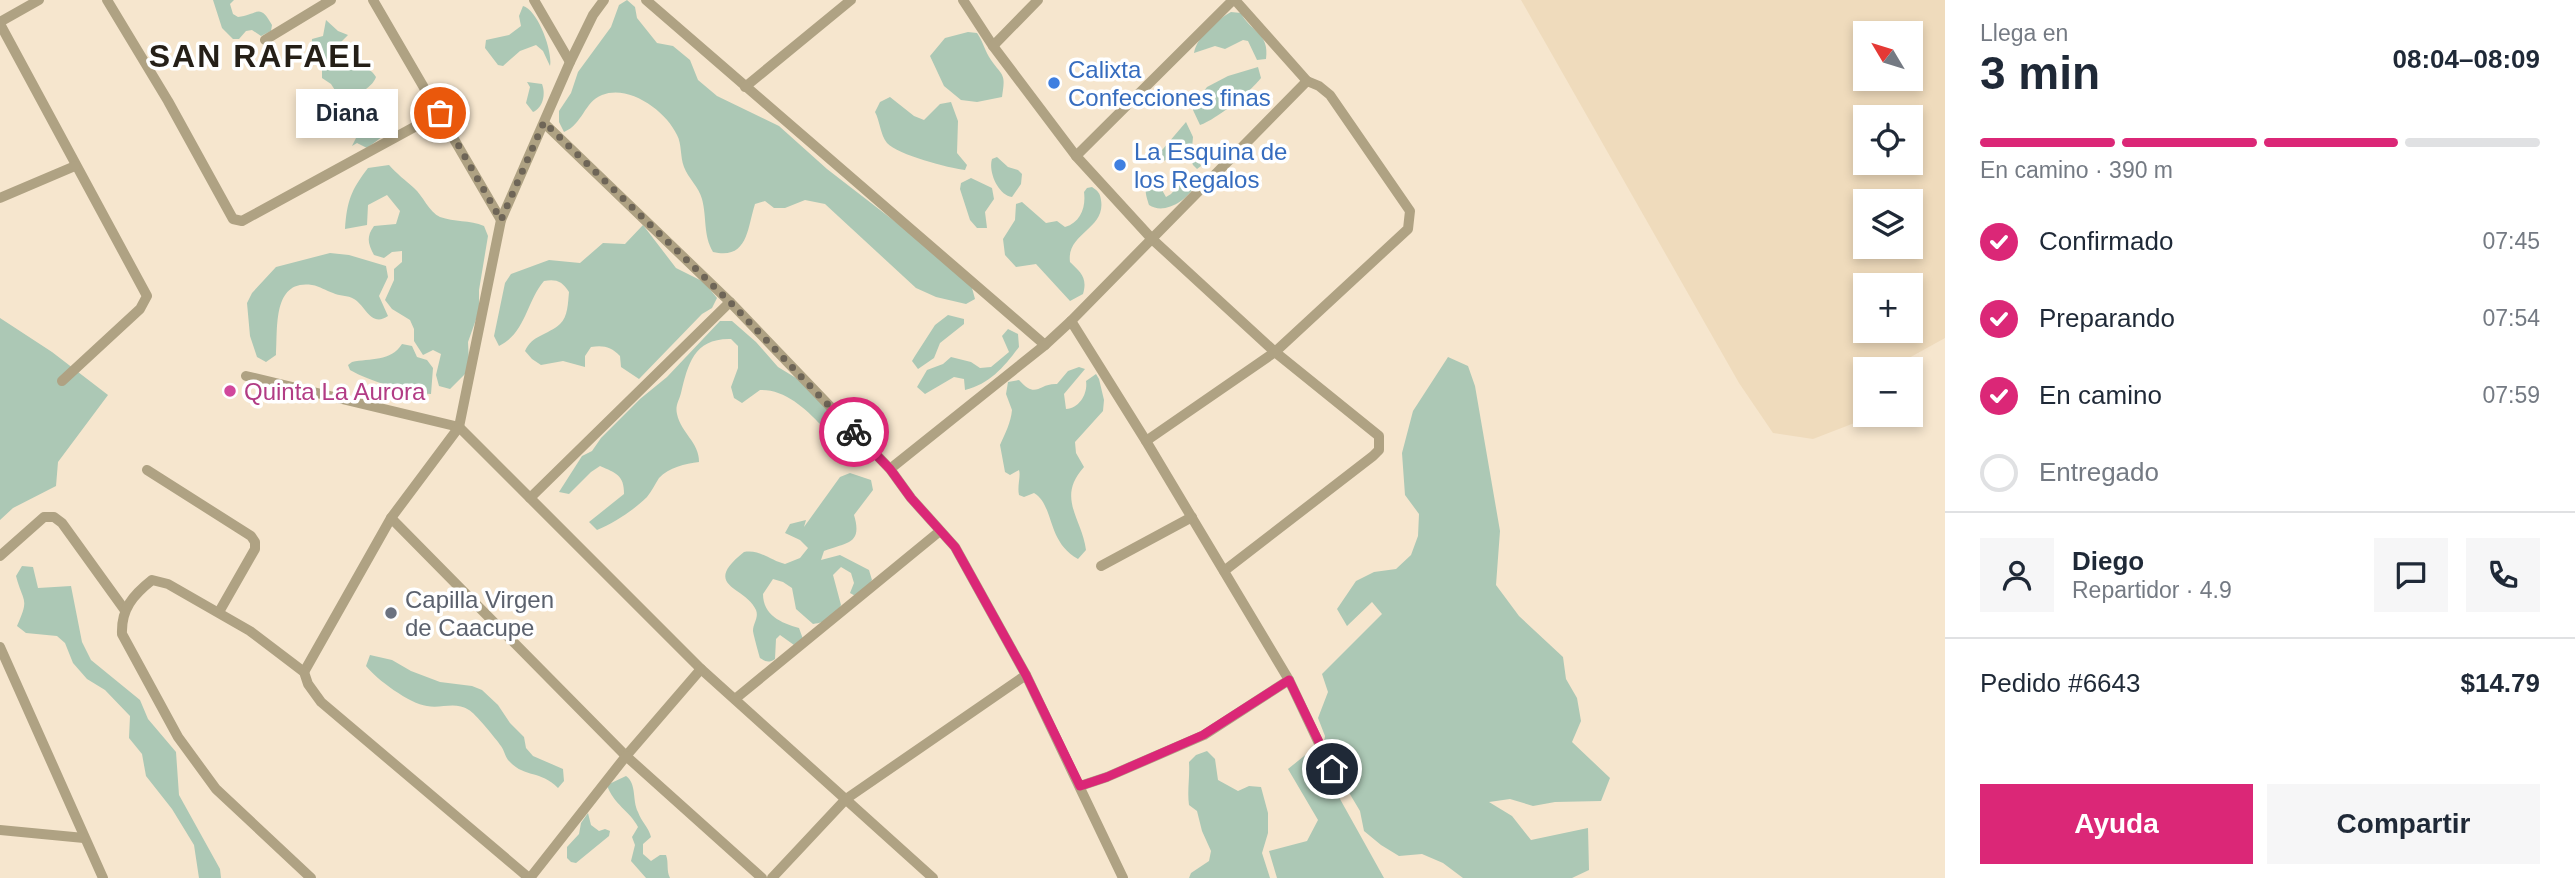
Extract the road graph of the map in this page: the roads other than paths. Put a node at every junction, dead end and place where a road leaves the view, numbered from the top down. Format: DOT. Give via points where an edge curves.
graph roads {
  1 [pos="39,0"];
  2 [pos="107,0"];
  3 [pos="331,0"];
  4 [pos="373,0"];
  5 [pos="534,0"];
  6 [pos="604,0"];
  7 [pos="646,0"];
  8 [pos="851,0"];
  9 [pos="962,0"];
  10 [pos="1038,0"];
  11 [pos="1234,0"];
  12 [pos="0,23"];
  13 [pos="265,40"];
  14 [pos="993,46"];
  15 [pos="570,62"];
  16 [pos="1307,82"];
  17 [pos="746,87"];
  18 [pos="440,113"];
  19 [pos="544,122"];
  20 [pos="1076,156"];
  21 [pos="75,166"];
  22 [pos="0,198"];
  23 [pos="501,220"];
  24 [pos="1152,239"];
  25 [pos="730,302"];
  26 [pos="1071,321"];
  27 [pos="1045,345"];
  28 [pos="1275,352"];
  29 [pos="246,376"];
  30 [pos="62,382"];
  31 [pos="459,427"];
  32 [pos="1146,441"];
  33 [pos="890,469"];
  34 [pos="147,470"];
  35 [pos="530,498"];
  36 [pos="1192,517"];
  37 [pos="391,518"];
  38 [pos="940,531"];
  39 [pos="0,556"];
  40 [pos="1101,566"];
  41 [pos="1224,571"];
  42 [pos="124,609"];
  43 [pos="219,611"];
  44 [pos="0,647"];
  45 [pos="701,669"];
  46 [pos="304,672"];
  47 [pos="1026,675"];
  48 [pos="1289,680"];
  49 [pos="735,699"];
  50 [pos="626,756"];
  51 [pos="1080,786"];
  52 [pos="1342,792"];
  53 [pos="846,799"];
  54 [pos="0,830"];
  55 [pos="84,838"];
  56 [pos="103,878"];
  57 [pos="311,878"];
  58 [pos="530,878"];
  59 [pos="762,878"];
  60 [pos="772,878"];
  61 [pos="933,878"];
  62 [pos="1123,878"];
  1 -- 12 [label="street"];
  2 -- 18 [label="street" via="233,219 242,221"];
  3 -- 13 [label="street"];
  4 -- 18 [label="street"];
  5 -- 15 [label="street"];
  6 -- 15 [label="street"];
  7 -- 17 [label="street"];
  8 -- 17 [label="street"];
  9 -- 14 [label="street"];
  10 -- 14 [label="street"];
  11 -- 16 [label="street"];
  11 -- 20 [label="street"];
  12 -- 21 [label="street"];
  14 -- 20 [label="street"];
  15 -- 19 [label="street"];
  16 -- 24 [label="street"];
  16 -- 28 [label="street" via="1330,95 1410,211 1408,229"];
  17 -- 27 [label="street"];
  18 -- 23 [label="street"];
  19 -- 23 [label="street"];
  19 -- 25 [label="street"];
  20 -- 24 [label="street"];
  21 -- 22 [label="street"];
  21 -- 30 [label="street" via="147,296 140,309"];
  23 -- 31 [label="street"];
  24 -- 26 [label="street"];
  24 -- 28 [label="street"];
  25 -- 33 [label="street"];
  25 -- 35 [label="street"];
  26 -- 27 [label="street"];
  26 -- 32 [label="street"];
  27 -- 33 [label="street"];
  28 -- 32 [label="street"];
  28 -- 41 [label="street" via="1373,429 1379,436 1379,450"];
  29 -- 31 [label="street"];
  31 -- 35 [label="street"];
  31 -- 37 [label="street"];
  32 -- 36 [label="street"];
  33 -- 38 [label="street"];
  34 -- 43 [label="street" via="255,542"];
  35 -- 45 [label="street"];
  36 -- 40 [label="street"];
  36 -- 41 [label="street"];
  37 -- 46 [label="street"];
  37 -- 50 [label="street"];
  38 -- 47 [label="street" via="955,547"];
  38 -- 49 [label="street"];
  39 -- 42 [label="street" via="44,517 54,517"];
  41 -- 48 [label="street"];
  42 -- 43 [label="street" via="152,580"];
  42 -- 57 [label="street" via="122,635 178,737 216,789"];
  43 -- 46 [label="street"];
  44 -- 55 [label="street"];
  45 -- 49 [label="street"];
  45 -- 50 [label="street"];
  46 -- 58 [label="street" via="321,702"];
  47 -- 51 [label="street"];
  47 -- 53 [label="street"];
  48 -- 51 [label="street" via="1203,735"];
  48 -- 52 [label="street"];
  49 -- 53 [label="street"];
  50 -- 58 [label="street"];
  50 -- 59 [label="street"];
  51 -- 62 [label="street"];
  53 -- 60 [label="street"];
  53 -- 61 [label="street"];
  54 -- 55 [label="street"];
  55 -- 56 [label="street"];
}
